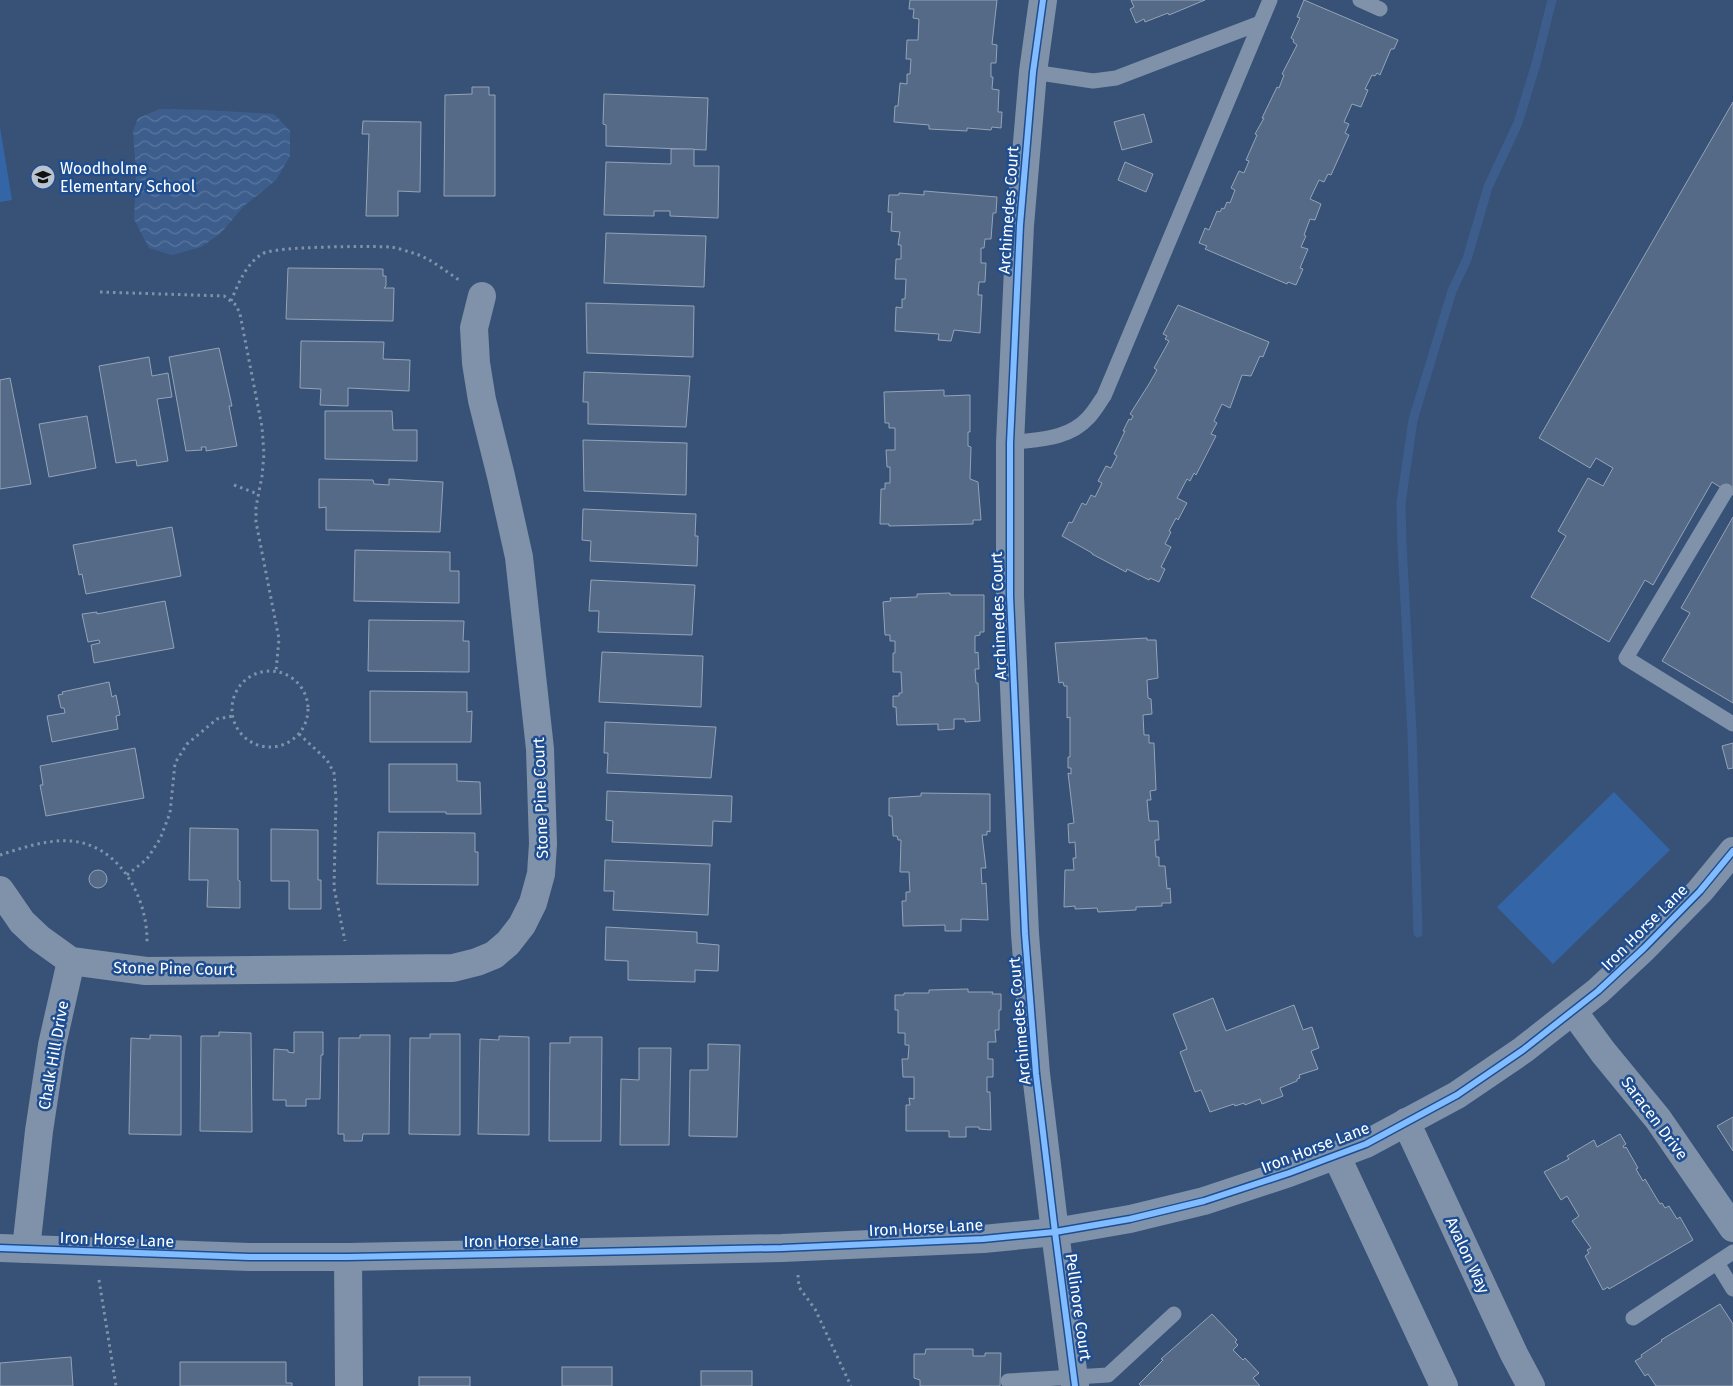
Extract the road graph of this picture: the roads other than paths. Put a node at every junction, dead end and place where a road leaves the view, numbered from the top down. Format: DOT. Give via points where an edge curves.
graph roads {
  1 [pos="1043,0"];
  2 [pos="1270,0"];
  3 [pos="1360,0"];
  4 [pos="1380,9"];
  5 [pos="1260,24"];
  6 [pos="1033,72"];
  7 [pos="482,296"];
  8 [pos="1010,443"];
  9 [pos="1726,491"];
  10 [pos="1733,724"];
  11 [pos="1733,851"];
  12 [pos="0,890"];
  13 [pos="71,961"];
  14 [pos="1573,1011"];
  15 [pos="1406,1122"];
  16 [pos="1336,1155"];
  17 [pos="1733,1228"];
  18 [pos="1055,1232"];
  19 [pos="13,1249"];
  20 [pos="1733,1252"];
  21 [pos="348,1257"];
  22 [pos="1716,1263"];
  23 [pos="1733,1288"];
  24 [pos="1174,1314"];
  25 [pos="1633,1318"];
  26 [pos="1008,1381"];
  27 [pos="1075,1382"];
  28 [pos="349,1386"];
  29 [pos="1444,1386"];
  30 [pos="1531,1386"];
  1 -- 6 [label="street, Archimedes Court"];
  2 -- 5 [label="lane"];
  3 -- 4 [label="lane"];
  5 -- 6 [label="lane" via="1116,78 1093,81"];
  5 -- 8 [label="lane" via="1104,396 1088,418 1071,432"];
  6 -- 8 [label="street, Archimedes Court" via="1020,226"];
  7 -- 13 [label="street, Stone Pine Court" via="474,328 476,363 520,567 540,749 541,874 533,903 522,925 494,955 453,968 146,971"];
  8 -- 18 [label="street, Archimedes Court" via="1010,596 1026,934 1036,1074"];
  9 -- 10 [label="lane" via="1626,658"];
  11 -- 14 [label="street, Iron Horse Lane" via="1644,948"];
  12 -- 13 [label="street" via="22,922"];
  13 -- 19 [label="street, Chalk Hill Drive"];
  14 -- 15 [label="street, Iron Horse Lane" via="1457,1095"];
  14 -- 17 [label="street, Saracen Drive" via="1658,1119"];
  15 -- 16 [label="street, Iron Horse Lane" via="1366,1144"];
  15 -- 30 [label="street, Avalon Way"];
  16 -- 18 [label="street, Iron Horse Lane" via="1204,1201 1130,1219"];
  16 -- 29 [label="street"];
  18 -- 21 [label="street, Iron Horse Lane" via="983,1239 796,1247"];
  18 -- 27 [label="street, Pellinore Court"];
  19 -- 21 [label="street, Iron Horse Lane"];
  20 -- 22 [label="lane"];
  21 -- 28 [label="street"];
  22 -- 23 [label="lane"];
  22 -- 25 [label="lane"];
  24 -- 27 [label="lane" via="1108,1375"];
  26 -- 27 [label="lane"];
}
